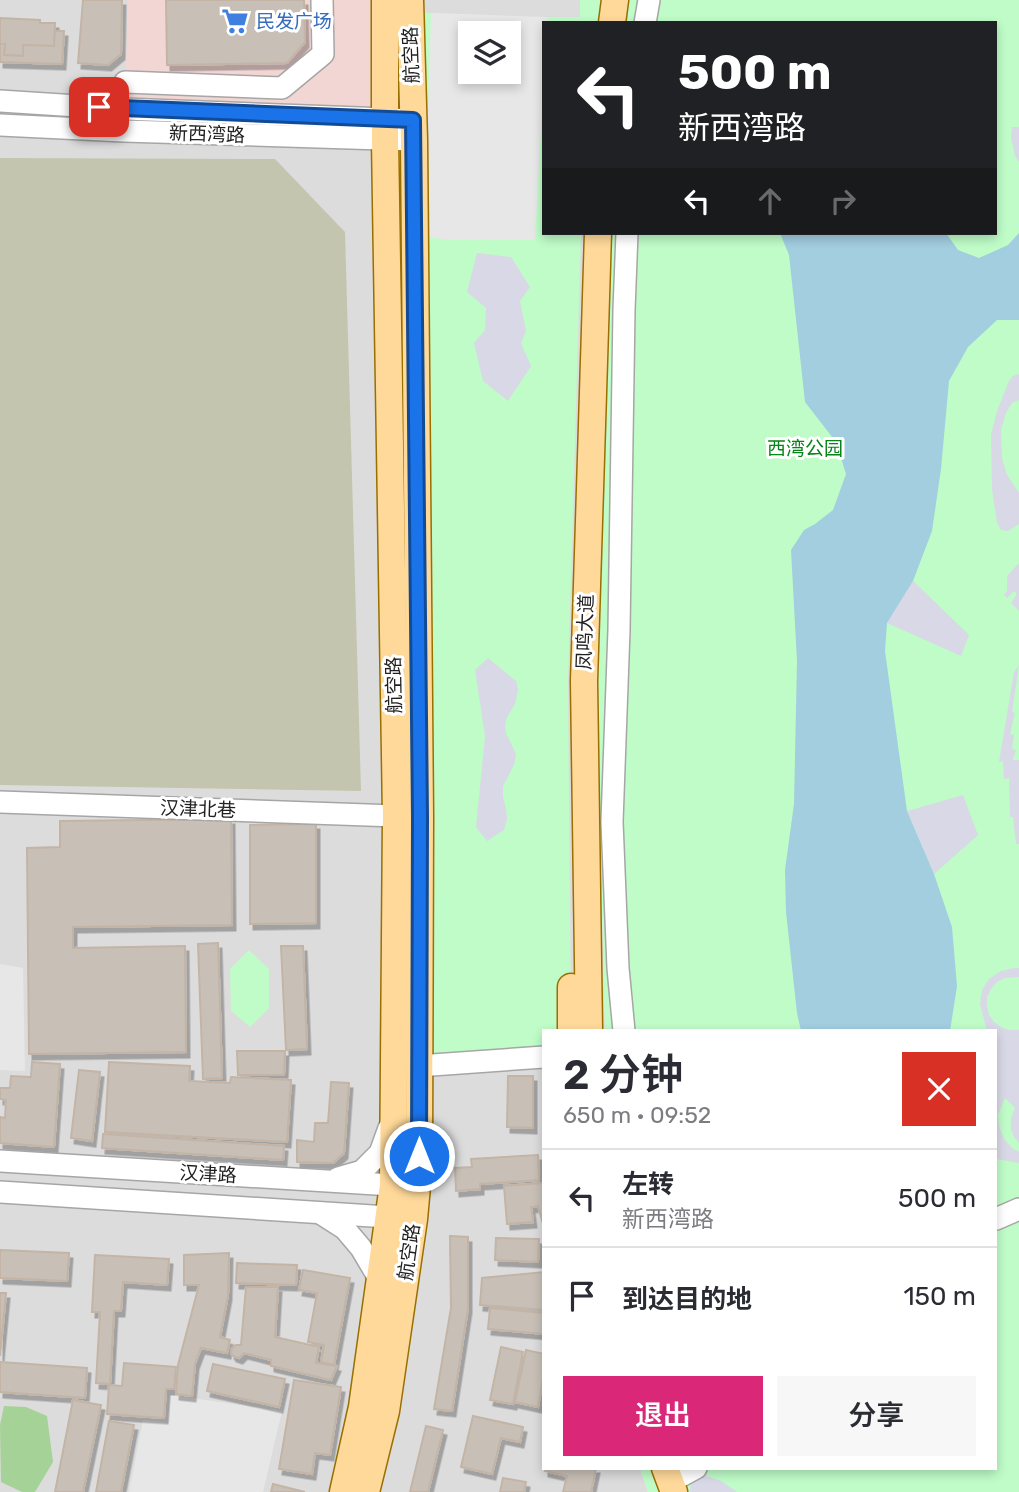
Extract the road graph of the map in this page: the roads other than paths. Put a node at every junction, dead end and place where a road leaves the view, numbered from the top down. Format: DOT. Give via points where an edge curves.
graph roads {
  1 [pos="322,0"];
  2 [pos="385,0"];
  3 [pos="410,0"];
  4 [pos="600,0"];
  5 [pos="615,0"];
  6 [pos="649,0"];
  7 [pos="597,21"];
  8 [pos="611,21"];
  9 [pos="645,21"];
  10 [pos="125,82"];
  11 [pos="0,101"];
  12 [pos="0,125"];
  13 [pos="385,129"];
  14 [pos="414,130"];
  15 [pos="581,235"];
  16 [pos="598,235"];
  17 [pos="627,235"];
  18 [pos="0,802"];
  19 [pos="396,816"];
  20 [pos="571,1029"];
  21 [pos="589,1029"];
  22 [pos="624,1029"];
  23 [pos="542,1057"];
  24 [pos="418,1066"];
  25 [pos="394,1116"];
  26 [pos="0,1161"];
  27 [pos="327,1181"];
  28 [pos="405,1186"];
  29 [pos="0,1192"];
  30 [pos="1019,1209"];
  31 [pos="318,1212"];
  32 [pos="402,1218"];
  33 [pos="997,1219"];
  34 [pos="380,1280"];
  35 [pos="343,1492"];
  36 [pos="366,1492"];
  1 -- 10 [label="street" via="323,54 282,88"];
  2 -- 13 [label="main road, 航空路"];
  3 -- 14 [label="main road, 航空路"];
  4 -- 7 [label="main road"];
  5 -- 8 [label="main road"];
  6 -- 9 [label="street"];
  11 -- 13 [label="street, 新西湾路"];
  12 -- 13 [label="street, 新西湾路" via="124,131"];
  13 -- 14 [label="street, 新西湾路"];
  13 -- 19 [label="main road, 航空路"];
  14 -- 24 [label="main road, 航空路"];
  15 -- 20 [label="main road, 凤鸣大道" via="568,682"];
  16 -- 21 [label="main road, 凤鸣大道" via="584,681"];
  17 -- 22 [label="street" via="612,822"];
  18 -- 19 [label="street, 汉津北巷"];
  19 -- 25 [label="main road, 航空路"];
  23 -- 24 [label="street"];
  24 -- 28 [label="main road, 航空路" via="419,1164"];
  25 -- 27 [label="street" via="380,1153 362,1171"];
  25 -- 28 [label="main road, 航空路"];
  26 -- 27 [label="street, 汉津路"];
  27 -- 28 [label="street, 汉津路"];
  28 -- 32 [label="main road, 航空路"];
  29 -- 31 [label="street, 汉津路"];
  30 -- 33 [label="street"];
  31 -- 32 [label="street, 汉津路"];
  31 -- 34 [label="street" via="345,1228"];
  32 -- 34 [label="main road, 航空路"];
  32 -- 36 [label="main road, 航空路" via="386,1411"];
  34 -- 35 [label="main road, 航空路" via="362,1407"];
}
